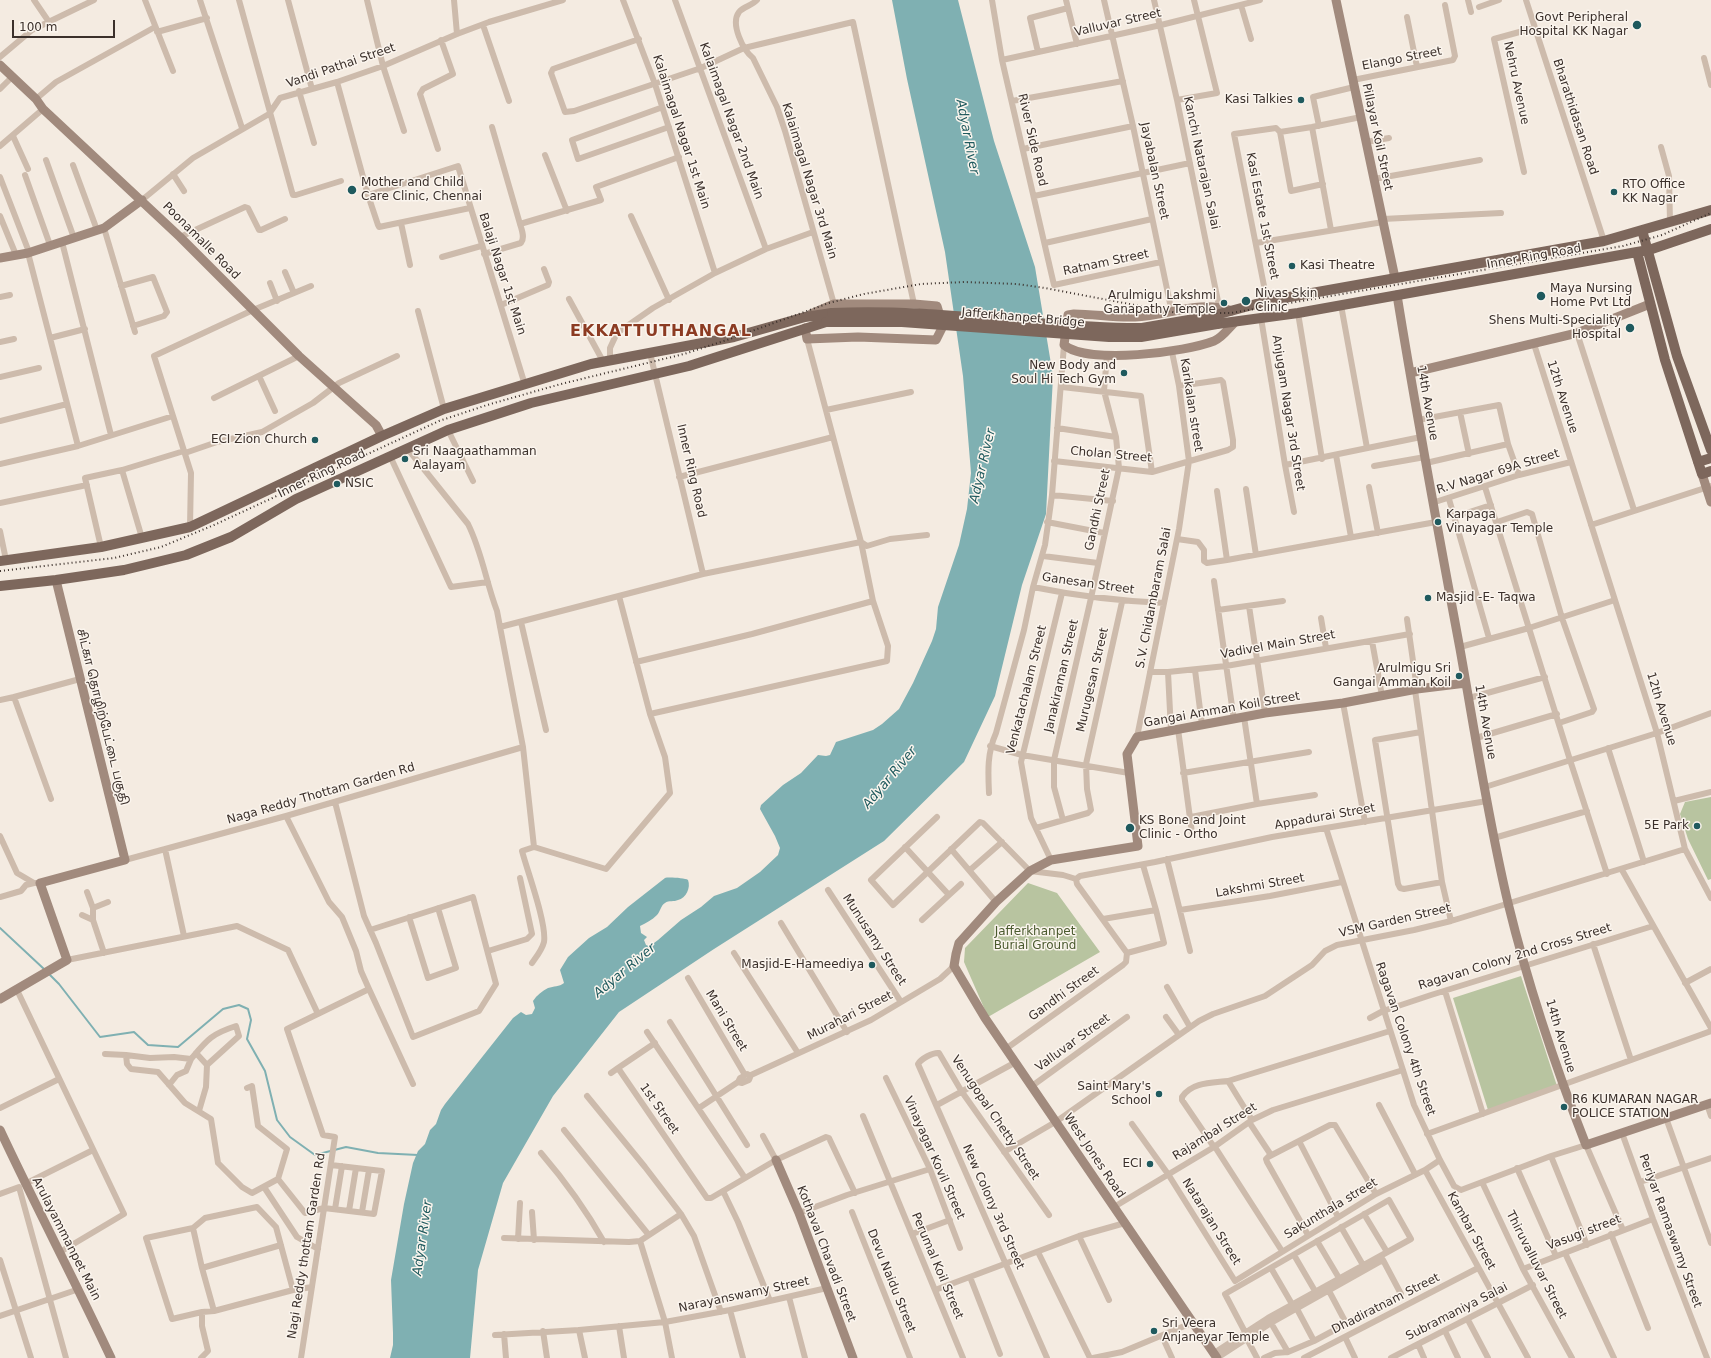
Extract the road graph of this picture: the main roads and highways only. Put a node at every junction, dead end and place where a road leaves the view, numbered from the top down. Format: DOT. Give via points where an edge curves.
graph roads {
  1 [pos="1711,210"];
  2 [pos="1711,229"];
  3 [pos="1642,230"];
  4 [pos="1649,250"];
  5 [pos="1637,252"];
  6 [pos="833,308"];
  7 [pos="1214,320"];
  8 [pos="826,322"];
  9 [pos="1677,356"];
  10 [pos="1665,360"];
  11 [pos="1711,450"];
  12 [pos="1711,458"];
  13 [pos="1698,462"];
  14 [pos="1706,473"];
  15 [pos="3,561"];
  16 [pos="0,586"];
  1 -- 3 [label="main road, Inner Ring Road"];
  2 -- 4 [label="main road, Inner Ring Road"];
  3 -- 4 [label="main road"];
  3 -- 7 [label="main road, Inner Ring Road" via="1604,241 1267,301 1232,311"];
  4 -- 5 [label="main road, Inner Ring Road"];
  4 -- 9 [label="main road"];
  5 -- 7 [label="main road, Inner Ring Road" via="1261,318 1235,322"];
  5 -- 10 [label="main road"];
  6 -- 7 [label="main road, Jafferkhanpet Bridge, bridge" via="1126,328"];
  6 -- 15 [label="main road, Inner Ring Road" via="734,337 591,364 444,409 190,527 100,547"];
  7 -- 8 [label="main road, Jafferkhanpet Bridge, bridge" via="1168,333 1123,338 902,322"];
  8 -- 16 [label="main road, Inner Ring Road" via="689,366 531,403 448,430 296,499 231,536 186,555 124,570"];
  9 -- 10 [label="main road"];
  9 -- 11 [label="main road"];
  10 -- 13 [label="main road"];
  12 -- 13 [label="main road"];
  13 -- 14 [label="main road"];
}
